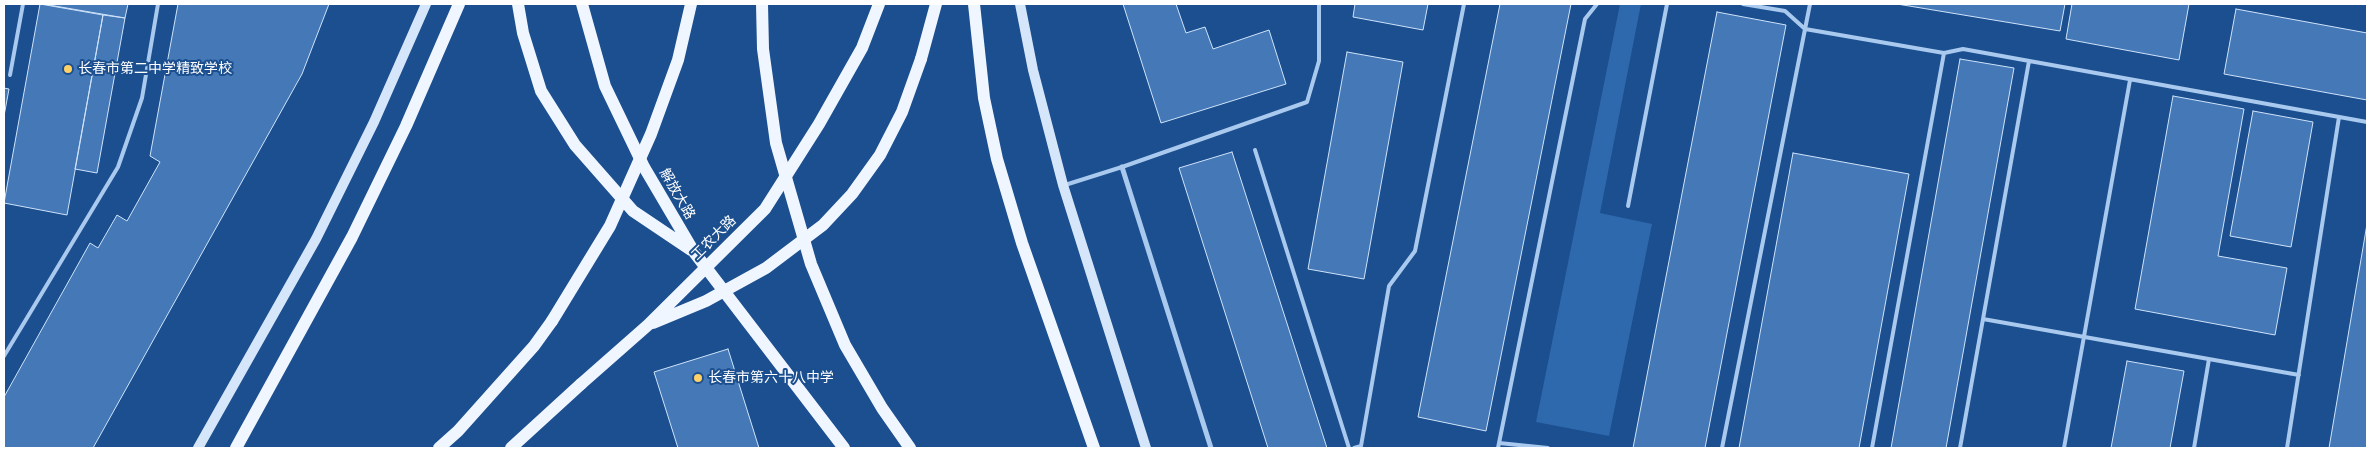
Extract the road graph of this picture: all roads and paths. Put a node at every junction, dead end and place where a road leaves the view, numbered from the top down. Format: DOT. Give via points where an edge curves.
graph roads {
  1 [pos="23,4"];
  2 [pos="158,4"];
  3 [pos="426,4"];
  4 [pos="459,4"];
  5 [pos="518,4"];
  6 [pos="582,4"];
  7 [pos="691,4"];
  8 [pos="762,4"];
  9 [pos="879,4"];
  10 [pos="936,4"];
  11 [pos="974,4"];
  12 [pos="1020,4"];
  13 [pos="1319,4"];
  14 [pos="1464,4"];
  15 [pos="1598,4"];
  16 [pos="1667,4"];
  17 [pos="1743,4"];
  18 [pos="1810,4"];
  19 [pos="1805,29"];
  20 [pos="1944,53"];
  21 [pos="2028,61"];
  22 [pos="10,75"];
  23 [pos="2130,80"];
  24 [pos="2339,117"];
  25 [pos="2367,122"];
  26 [pos="1255,150"];
  27 [pos="1122,167"];
  28 [pos="1063,185"];
  29 [pos="1628,206"];
  30 [pos="694,252"];
  31 [pos="1983,319"];
  32 [pos="648,325"];
  33 [pos="2084,337"];
  34 [pos="4,356"];
  35 [pos="2209,359"];
  36 [pos="2299,375"];
  37 [pos="1499,443"];
  38 [pos="198,448"];
  39 [pos="236,448"];
  40 [pos="439,448"];
  41 [pos="511,448"];
  42 [pos="844,448"];
  43 [pos="910,448"];
  44 [pos="1094,448"];
  45 [pos="1146,448"];
  46 [pos="1211,448"];
  47 [pos="1349,448"];
  48 [pos="1354,448"];
  49 [pos="1498,448"];
  50 [pos="1548,448"];
  51 [pos="1722,448"];
  52 [pos="1872,448"];
  53 [pos="1960,448"];
  54 [pos="2064,448"];
  55 [pos="2194,448"];
  56 [pos="2287,448"];
  1 -- 22 [label="lane"];
  2 -- 34 [label="lane" via="142,98 118,168"];
  3 -- 38 [label="street" via="374,122 316,239"];
  4 -- 39 [label="main road" via="406,126 352,237"];
  5 -- 30 [label="main road" via="522,34 541,91 575,145 633,211"];
  6 -- 30 [label="main road, 解放大路" via="605,86 644,167"];
  7 -- 40 [label="main road, bridge" via="678,60 651,134 610,226 534,346"];
  8 -- 43 [label="main road" via="764,49 776,143 811,264 845,345"];
  9 -- 32 [label="main road, 工农大路, bridge" via="862,48 765,209"];
  10 -- 32 [label="main road, bridge" via="922,59 902,112 880,155 852,194 823,224 766,268 706,301"];
  11 -- 44 [label="main road" via="984,98 997,159 1022,243"];
  12 -- 28 [label="street" via="1032,70"];
  13 -- 27 [label="lane" via="1318,62 1307,102"];
  14 -- 48 [label="lane" via="1415,251 1388,286 1361,446"];
  15 -- 37 [label="lane" via="1585,18"];
  16 -- 29 [label="lane"];
  17 -- 19 [label="lane" via="1784,11"];
  18 -- 19 [label="lane"];
  19 -- 20 [label="lane"];
  19 -- 51 [label="lane"];
  20 -- 21 [label="lane" via="1963,49"];
  20 -- 52 [label="lane"];
  21 -- 23 [label="lane"];
  21 -- 31 [label="lane"];
  23 -- 24 [label="lane"];
  23 -- 33 [label="lane"];
  24 -- 25 [label="lane"];
  24 -- 36 [label="lane"];
  26 -- 47 [label="lane"];
  27 -- 28 [label="lane"];
  27 -- 46 [label="street"];
  28 -- 45 [label="street"];
  30 -- 42 [label="main road, 解放大路"];
  31 -- 33 [label="lane"];
  31 -- 53 [label="lane"];
  32 -- 41 [label="main road, 工农大路, bridge"];
  33 -- 35 [label="lane"];
  33 -- 54 [label="lane"];
  35 -- 36 [label="lane"];
  35 -- 55 [label="lane"];
  36 -- 56 [label="lane"];
  37 -- 49 [label="lane"];
  37 -- 50 [label="lane"];
}
